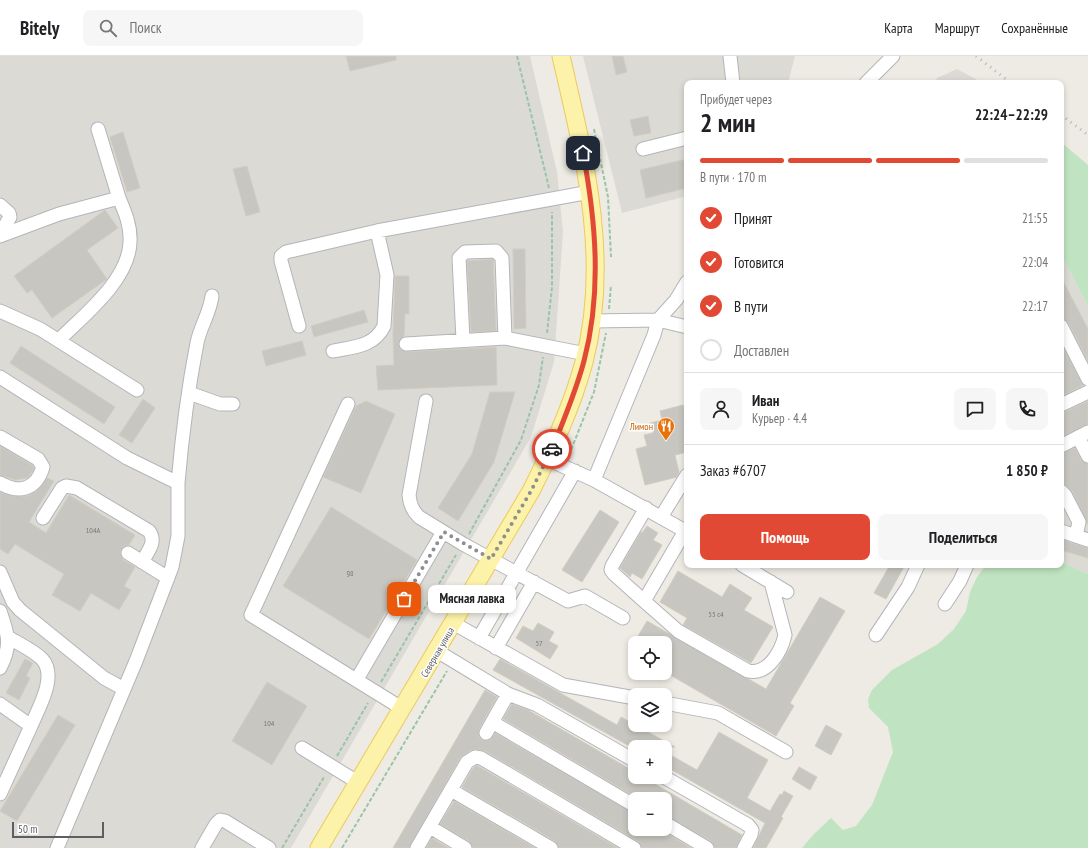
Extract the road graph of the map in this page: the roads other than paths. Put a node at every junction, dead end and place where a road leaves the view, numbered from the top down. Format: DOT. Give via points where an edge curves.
graph roads {
  1 [pos="561,56"];
  2 [pos="730,56"];
  3 [pos="893,56"];
  4 [pos="734,80"];
  5 [pos="869,80"];
  6 [pos="98,129"];
  7 [pos="684,139"];
  8 [pos="643,149"];
  9 [pos="590,192"];
  10 [pos="120,198"];
  11 [pos="0,205"];
  12 [pos="377,231"];
  13 [pos="0,236"];
  14 [pos="684,287"];
  15 [pos="212,296"];
  16 [pos="0,311"];
  17 [pos="658,320"];
  18 [pos="600,322"];
  19 [pos="299,326"];
  20 [pos="684,326"];
  21 [pos="1064,332"];
  22 [pos="505,338"];
  23 [pos="59,340"];
  24 [pos="463,340"];
  25 [pos="406,344"];
  26 [pos="333,352"];
  27 [pos="586,354"];
  28 [pos="0,378"];
  29 [pos="1088,379"];
  30 [pos="137,390"];
  31 [pos="1088,392"];
  32 [pos="189,393"];
  33 [pos="426,401"];
  34 [pos="233,404"];
  35 [pos="348,404"];
  36 [pos="1064,404"];
  37 [pos="1083,434"];
  38 [pos="0,437"];
  39 [pos="1064,444"];
  40 [pos="1088,456"];
  41 [pos="547,459"];
  42 [pos="569,468"];
  43 [pos="594,480"];
  44 [pos="684,480"];
  45 [pos="0,483"];
  46 [pos="178,483"];
  47 [pos="1064,493"];
  48 [pos="646,508"];
  49 [pos="661,517"];
  50 [pos="43,518"];
  51 [pos="684,531"];
  52 [pos="444,532"];
  53 [pos="1064,532"];
  54 [pos="684,535"];
  55 [pos="1082,538"];
  56 [pos="128,553"];
  57 [pos="491,559"];
  58 [pos="142,562"];
  59 [pos="747,568"];
  60 [pos="917,568"];
  61 [pos="966,568"];
  62 [pos="0,572"];
  63 [pos="517,572"];
  64 [pos="168,578"];
  65 [pos="534,582"];
  66 [pos="771,582"];
  67 [pos="787,592"];
  68 [pos="644,601"];
  69 [pos="945,604"];
  70 [pos="0,611"];
  71 [pos="623,618"];
  72 [pos="453,623"];
  73 [pos="876,634"];
  74 [pos="8,637"];
  75 [pos="479,638"];
  76 [pos="496,648"];
  77 [pos="437,651"];
  78 [pos="0,668"];
  79 [pos="357,679"];
  80 [pos="124,690"];
  81 [pos="508,694"];
  82 [pos="628,697"];
  83 [pos="0,704"];
  84 [pos="672,704"];
  85 [pos="403,709"];
  86 [pos="31,726"];
  87 [pos="302,748"];
  88 [pos="786,752"];
  89 [pos="628,757"];
  90 [pos="672,781"];
  91 [pos="359,783"];
  92 [pos="451,790"];
  93 [pos="0,794"];
  94 [pos="628,802"];
  95 [pos="430,827"];
  96 [pos="672,827"];
  97 [pos="57,848"];
  98 [pos="202,848"];
  99 [pos="269,848"];
  100 [pos="319,848"];
  101 [pos="418,848"];
  102 [pos="465,848"];
  103 [pos="551,848"];
  104 [pos="634,848"];
  105 [pos="707,848"];
  106 [pos="744,848"];
  1 -- 9 [label="main road, Северная улица"];
  2 -- 4 [label="lane"];
  3 -- 5 [label="lane"];
  6 -- 10 [label="lane"];
  7 -- 8 [label="lane"];
  9 -- 12 [label="lane"];
  9 -- 18 [label="main road, Северная улица"];
  10 -- 13 [label="lane" via="51,217"];
  10 -- 23 [label="lane" via="130,232 126,261 114,284"];
  11 -- 13 [label="lane" via="9,212 10,217"];
  12 -- 19 [label="lane" via="286,252 282,256 281,261"];
  12 -- 26 [label="lane" via="387,275 384,326 380,334 369,343"];
  14 -- 17 [label="lane"];
  15 -- 32 [label="lane" via="211,306 197,341"];
  16 -- 23 [label="lane"];
  17 -- 18 [label="lane"];
  17 -- 20 [label="lane"];
  17 -- 43 [label="lane"];
  18 -- 27 [label="main road, Северная улица"];
  21 -- 29 [label="lane"];
  22 -- 24 [label="lane"];
  22 -- 24 [label="lane" via="502,258 496,251 465,252 459,258"];
  22 -- 27 [label="lane"];
  23 -- 30 [label="lane"];
  24 -- 25 [label="lane"];
  27 -- 41 [label="main road, Северная улица" via="576,389"];
  28 -- 46 [label="lane" via="127,458"];
  31 -- 36 [label="lane"];
  32 -- 34 [label="lane" via="220,404"];
  32 -- 46 [label="lane" via="181,439"];
  33 -- 52 [label="lane" via="409,495 410,504 419,517"];
  35 -- 79 [label="lane" via="251,615"];
  37 -- 39 [label="lane"];
  37 -- 40 [label="lane"];
  38 -- 45 [label="lane" via="38,460 43,467 34,483 27,488 14,490"];
  41 -- 42 [label="lane"];
  41 -- 57 [label="main road, Северная улица"];
  42 -- 43 [label="lane"];
  42 -- 63 [label="lane"];
  43 -- 48 [label="lane"];
  44 -- 49 [label="lane"];
  46 -- 64 [label="lane" via="178,536"];
  47 -- 55 [label="lane" via="1079,522"];
  48 -- 49 [label="lane"];
  48 -- 68 [label="lane" via="612,566 612,570"];
  49 -- 51 [label="lane"];
  50 -- 58 [label="lane" via="62,488 77,488 149,531 153,540"];
  52 -- 57 [label="lane"];
  52 -- 79 [label="lane"];
  53 -- 55 [label="lane"];
  54 -- 68 [label="lane"];
  56 -- 58 [label="lane"];
  57 -- 63 [label="lane"];
  57 -- 72 [label="main road, Северная улица"];
  58 -- 64 [label="lane"];
  59 -- 66 [label="lane"];
  60 -- 73 [label="lane" via="908,587"];
  61 -- 69 [label="lane"];
  62 -- 80 [label="lane" via="13,602 20,610 104,678"];
  63 -- 65 [label="lane"];
  63 -- 75 [label="lane"];
  64 -- 80 [label="lane"];
  65 -- 71 [label="lane" via="568,601 585,596"];
  65 -- 76 [label="lane"];
  66 -- 67 [label="lane"];
  66 -- 68 [label="lane" via="785,635 773,660 762,670 754,672 748,672 678,631"];
  70 -- 74 [label="lane"];
  72 -- 75 [label="lane"];
  72 -- 77 [label="main road, Северная улица"];
  74 -- 78 [label="lane" via="8,651"];
  74 -- 86 [label="lane" via="41,658 48,672 44,692"];
  75 -- 76 [label="lane"];
  76 -- 82 [label="lane" via="563,685"];
  77 -- 81 [label="lane"];
  77 -- 85 [label="main road, Северная улица"];
  79 -- 85 [label="lane"];
  80 -- 97 [label="lane"];
  81 -- 89 [label="lane" via="537,705"];
  81 -- 94 [label="lane" via="489,727"];
  83 -- 86 [label="lane"];
  84 -- 88 [label="lane" via="718,713"];
  85 -- 91 [label="main road, Северная улица"];
  86 -- 93 [label="lane"];
  87 -- 91 [label="lane"];
  90 -- 106 [label="lane" via="748,824 752,830"];
  91 -- 100 [label="main road, Северная улица"];
  92 -- 95 [label="lane"];
  92 -- 103 [label="lane"];
  92 -- 104 [label="lane" via="467,762 475,757 481,758"];
  95 -- 101 [label="lane"];
  95 -- 102 [label="lane"];
  96 -- 105 [label="lane"];
  98 -- 99 [label="lane" via="220,820"];
}
